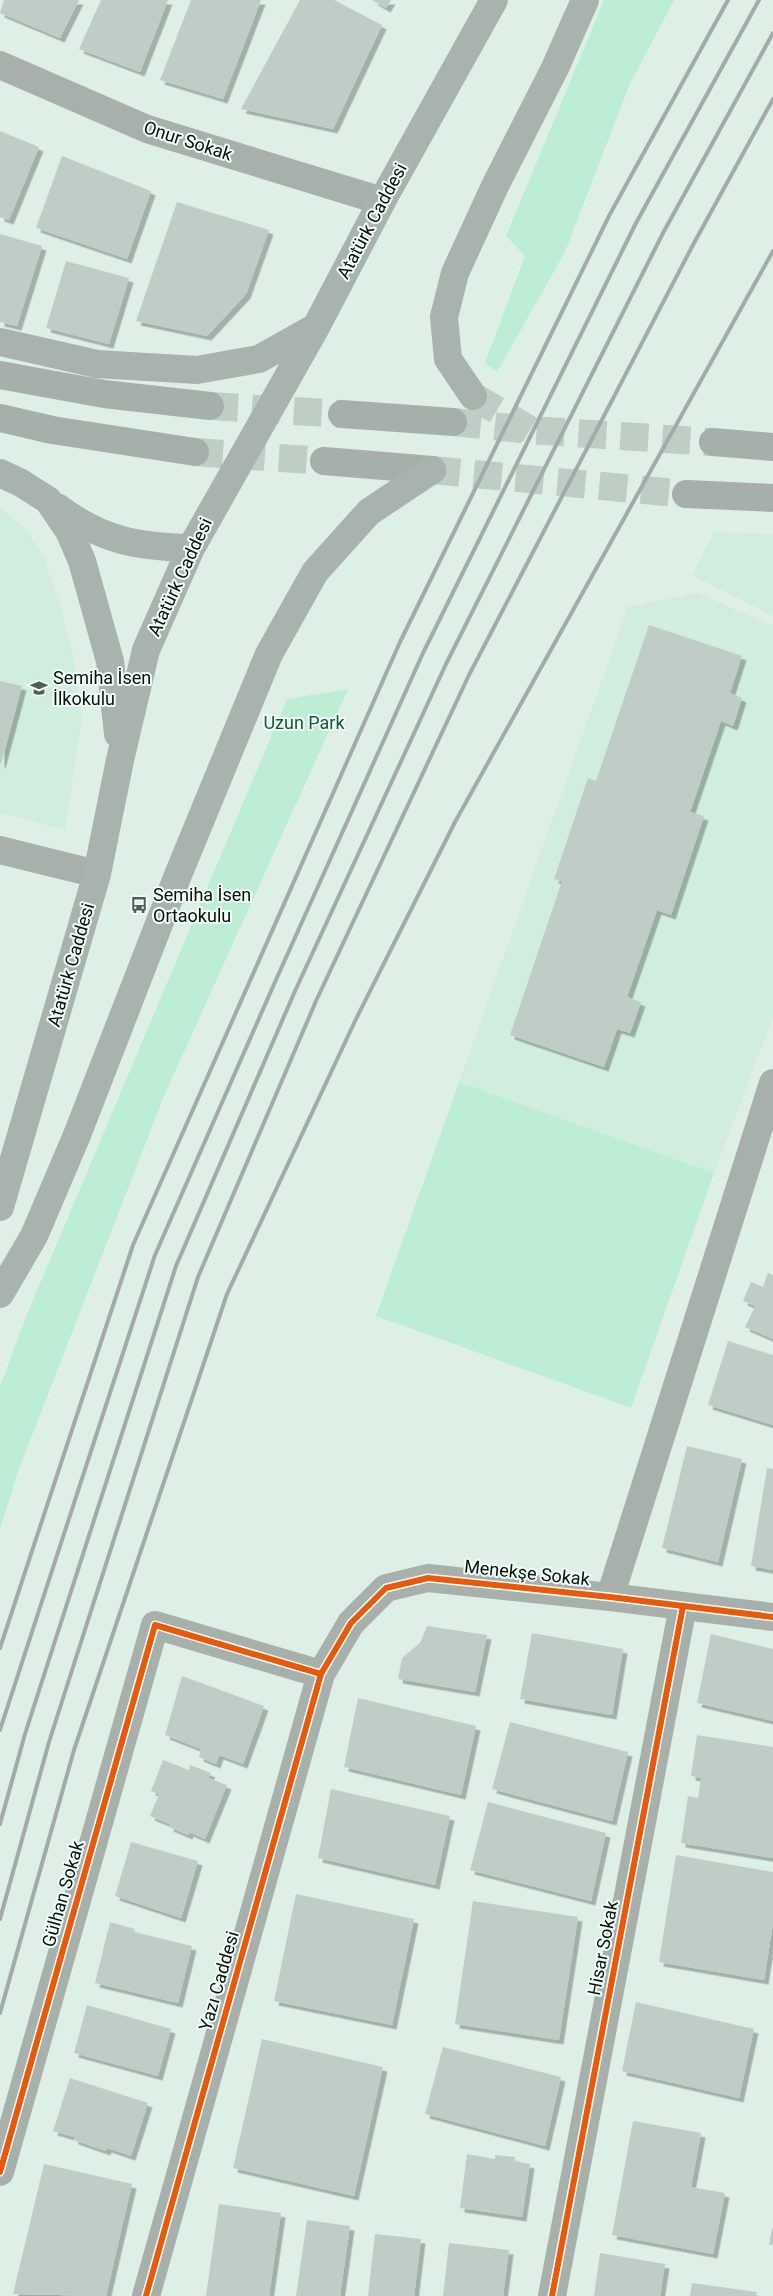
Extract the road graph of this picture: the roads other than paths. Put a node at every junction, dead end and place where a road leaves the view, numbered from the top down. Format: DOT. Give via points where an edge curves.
graph roads {
  1 [pos="494,0"];
  2 [pos="585,0"];
  3 [pos="0,65"];
  4 [pos="382,201"];
  5 [pos="316,328"];
  6 [pos="0,342"];
  7 [pos="0,375"];
  8 [pos="473,396"];
  9 [pos="210,406"];
  10 [pos="342,414"];
  11 [pos="0,418"];
  12 [pos="454,422"];
  13 [pos="713,442"];
  14 [pos="773,447"];
  15 [pos="195,452"];
  16 [pos="324,462"];
  17 [pos="0,474"];
  18 [pos="686,494"];
  19 [pos="773,498"];
  20 [pos="48,500"];
  21 [pos="191,548"];
  22 [pos="120,760"];
  23 [pos="0,850"];
  24 [pos="97,874"];
  25 [pos="773,1083"];
  26 [pos="0,1207"];
  27 [pos="0,1294"];
  28 [pos="610,1597"];
  29 [pos="683,1606"];
  30 [pos="773,1617"];
  31 [pos="321,1674"];
  32 [pos="0,2172"];
  33 [pos="146,2296"];
  34 [pos="552,2296"];
  1 -- 4 [label="main road, Atatürk Caddesi"];
  2 -- 8 [label="main road" via="455,273 444,317 448,359"];
  3 -- 4 [label="street, Onur Sokak" via="147,129"];
  4 -- 5 [label="main road, Atatürk Caddesi"];
  5 -- 6 [label="main road" via="259,359 197,370 97,364"];
  5 -- 21 [label="main road, Atatürk Caddesi"];
  7 -- 9 [label="main road" via="104,394"];
  10 -- 12 [label="main road"];
  11 -- 15 [label="main road" via="52,430"];
  13 -- 14 [label="main road"];
  16 -- 27 [label="main road" via="432,470 369,512 315,572 269,654 178,875 77,1135 34,1236"];
  17 -- 20 [label="main road"];
  18 -- 19 [label="main road"];
  20 -- 21 [label="main road" via="76,521 102,534 153,547"];
  20 -- 22 [label="main road" via="69,531 82,561 106,645 116,697"];
  21 -- 22 [label="main road, Atatürk Caddesi" via="146,650"];
  22 -- 24 [label="main road, Atatürk Caddesi"];
  23 -- 24 [label="street"];
  24 -- 26 [label="main road, Atatürk Caddesi"];
  25 -- 28 [label="street"];
  28 -- 29 [label="street, Menekşe Sokak"];
  28 -- 31 [label="street, Menekşe Sokak" via="428,1578 386,1588 351,1623"];
  29 -- 30 [label="street, Menekşe Sokak"];
  29 -- 34 [label="street, Hisar Sokak"];
  31 -- 32 [label="street, Gülhan Sokak" via="155,1625"];
  31 -- 33 [label="street, Yazı Caddesi"];
}
